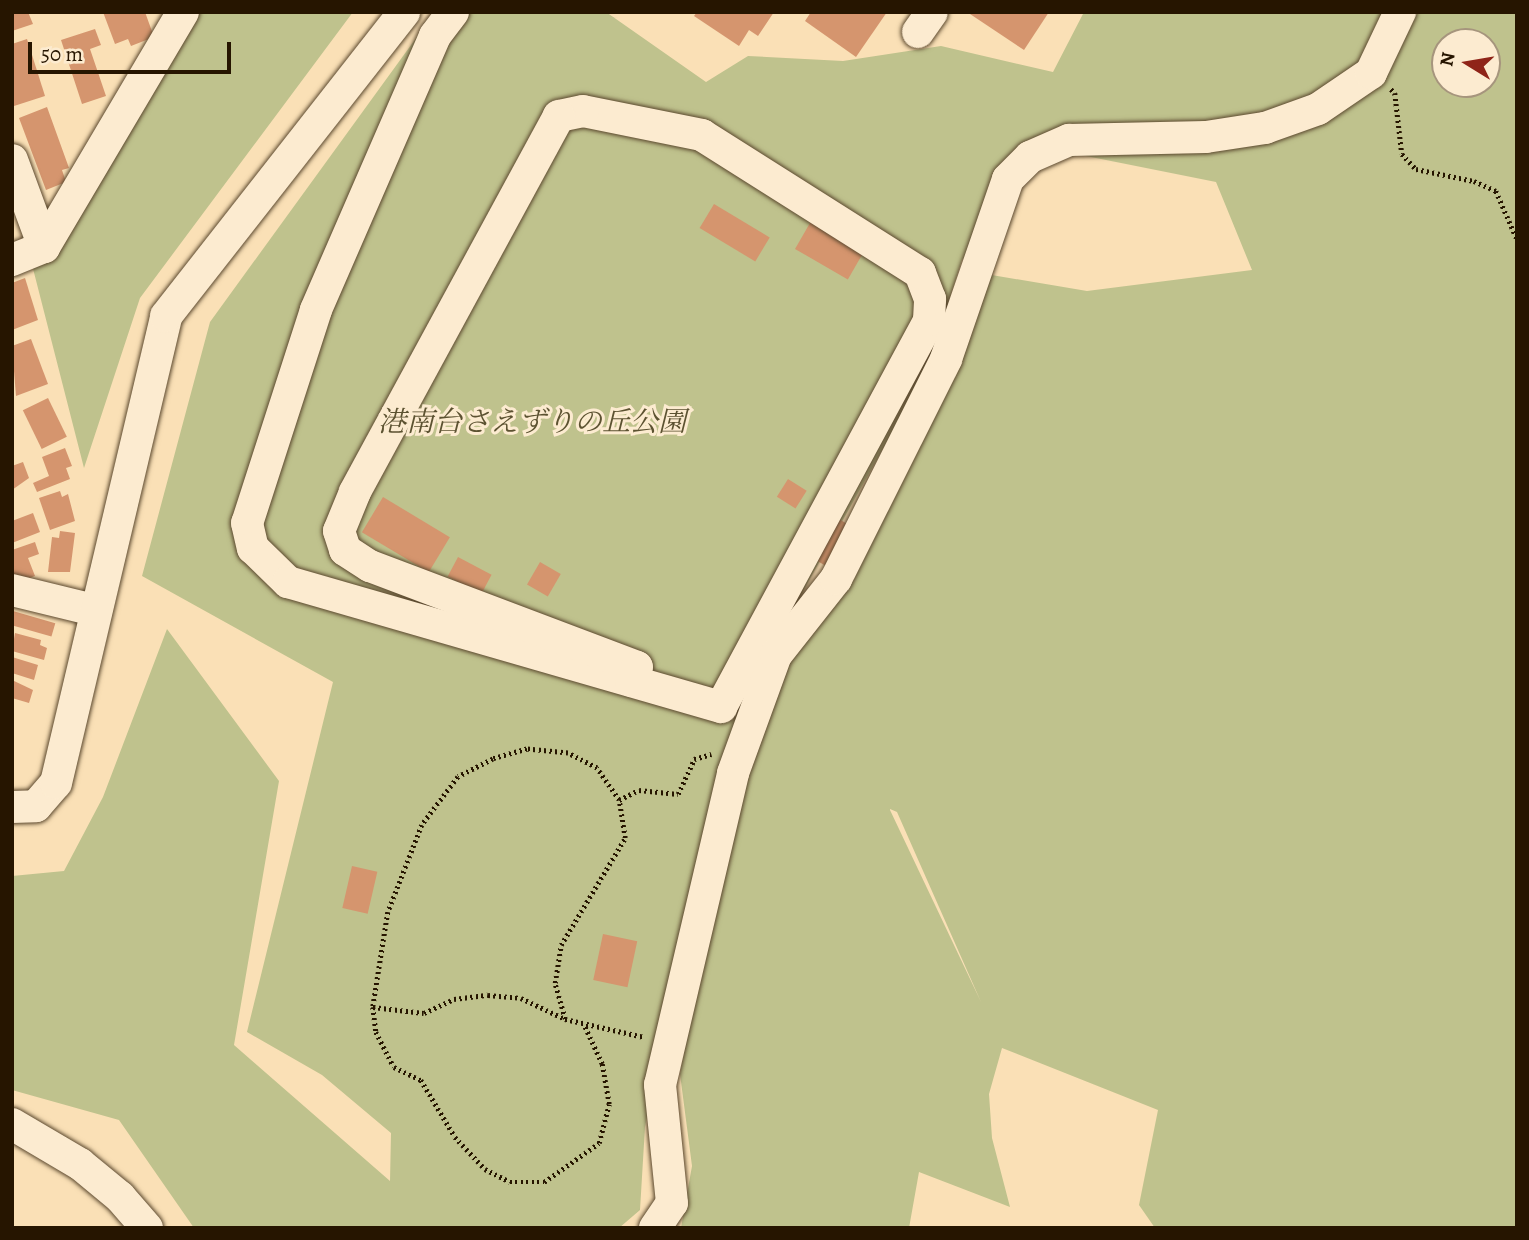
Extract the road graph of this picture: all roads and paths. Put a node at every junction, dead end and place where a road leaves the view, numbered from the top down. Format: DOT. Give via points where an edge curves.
graph roads {
  1 [pos="183,12"];
  2 [pos="404,12"];
  3 [pos="453,12"];
  4 [pos="1400,12"];
  5 [pos="1395,93"];
  6 [pos="12,160"];
  7 [pos="1517,239"];
  8 [pos="44,247"];
  9 [pos="12,260"];
  10 [pos="12,590"];
  11 [pos="94,610"];
  12 [pos="631,681"];
  13 [pos="721,707"];
  14 [pos="711,754"];
  15 [pos="708,768"];
  16 [pos="619,800"];
  17 [pos="12,807"];
  18 [pos="373,1007"];
  19 [pos="565,1020"];
  20 [pos="584,1025"];
  21 [pos="649,1038"];
  22 [pos="12,1124"];
  23 [pos="147,1228"];
  24 [pos="656,1228"];
  1 -- 8 [label="street"];
  2 -- 11 [label="street" via="166,316"];
  3 -- 12 [label="street" via="435,36 316,310 247,523 253,548 288,582"];
  4 -- 24 [label="street" via="1371,73 1318,109 1265,128 1206,137 1069,140 1030,157 1008,179 946,359 836,579 776,655 733,773 660,1085 672,1203"];
  5 -- 7 [label="path" via="1402,154 1416,169 1474,181 1496,191"];
  6 -- 8 [label="street"];
  8 -- 9 [label="street"];
  10 -- 11 [label="street"];
  11 -- 17 [label="street" via="56,783 36,806"];
  12 -- 13 [label="street"];
  12 -- 13 [label="street" via="637,667 370,566 345,550 339,531 355,492 559,116 583,111 702,135 920,273 930,299 929,320"];
  13 -- 14 [label="path"];
  14 -- 15 [label="path"];
  14 -- 16 [label="path" via="694,759 678,794 639,790"];
  16 -- 18 [label="path" via="597,768 568,752 527,750 493,759 458,777 422,825 402,868 388,912"];
  16 -- 19 [label="path" via="625,838 561,945 555,983"];
  18 -- 19 [label="path" via="424,1013 454,999 488,995 521,998"];
  18 -- 20 [label="path" via="376,1032 394,1066 421,1080 455,1137 485,1169 510,1182 544,1182 599,1143 609,1104 602,1063"];
  19 -- 20 [label="path"];
  20 -- 21 [label="path"];
  22 -- 23 [label="street" via="80,1164 120,1197"];
}
